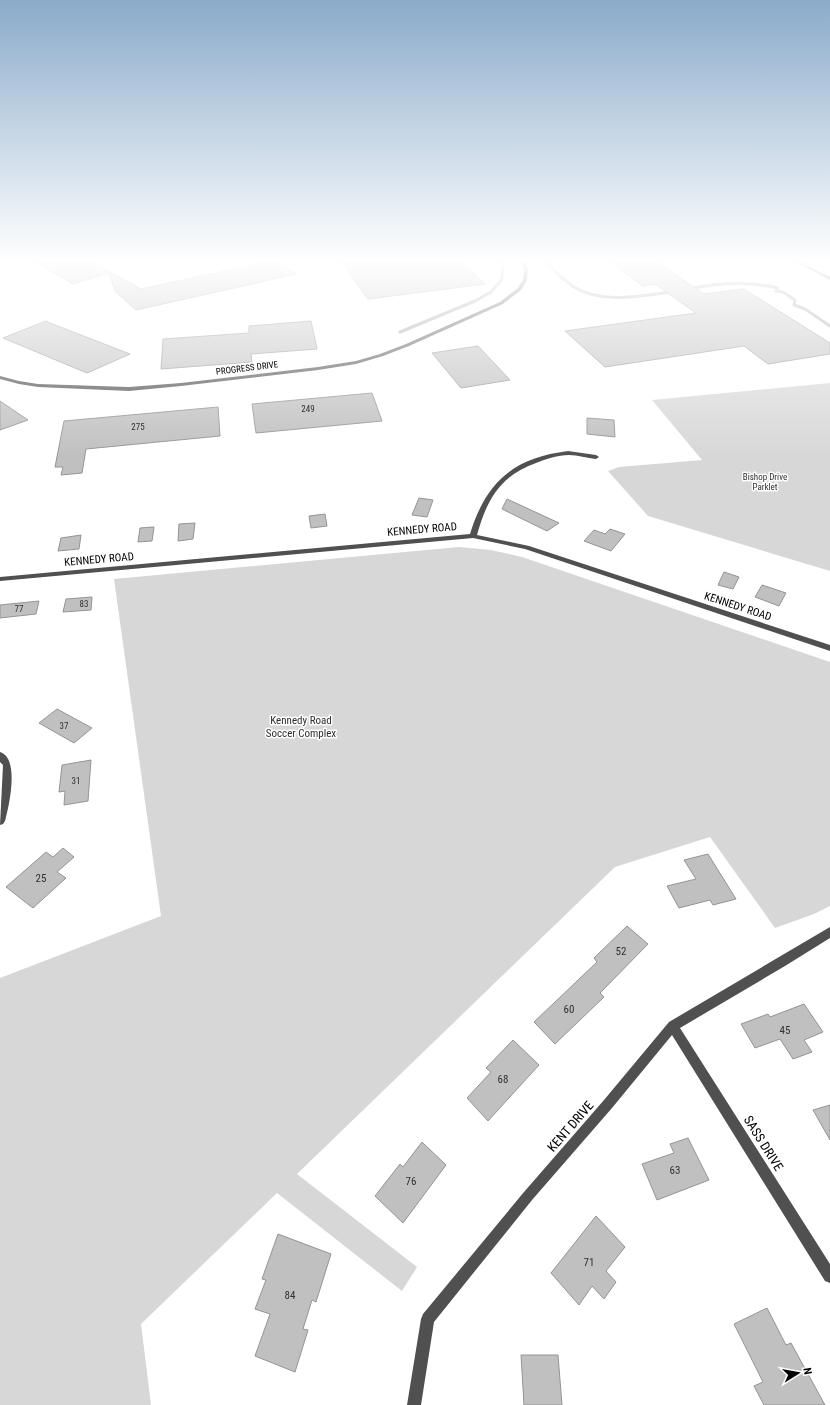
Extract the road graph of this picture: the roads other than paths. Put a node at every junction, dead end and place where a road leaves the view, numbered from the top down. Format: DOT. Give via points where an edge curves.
graph roads {
  1 [pos="453,326"];
  2 [pos="0,377"];
  3 [pos="596,456"];
  4 [pos="473,536"];
  5 [pos="0,579"];
  6 [pos="830,648"];
  7 [pos="0,755"];
  8 [pos="0,820"];
  9 [pos="830,932"];
  10 [pos="673,1026"];
  11 [pos="830,1276"];
  12 [pos="414,1405"];
  1 -- 2 [label="street, PROGRESS DRIVE" via="392,351 347,364 128,389 43,387"];
  3 -- 4 [label="street" via="568,453 522,465 503,478 491,492"];
  4 -- 5 [label="street, KENNEDY ROAD"];
  4 -- 6 [label="street, KENNEDY ROAD" via="526,547"];
  7 -- 8 [label="street" via="7,765 5,803"];
  9 -- 10 [label="street, KENT DRIVE"];
  10 -- 11 [label="street, SASS DRIVE"];
  10 -- 12 [label="street, KENT DRIVE" via="428,1318"];
}
